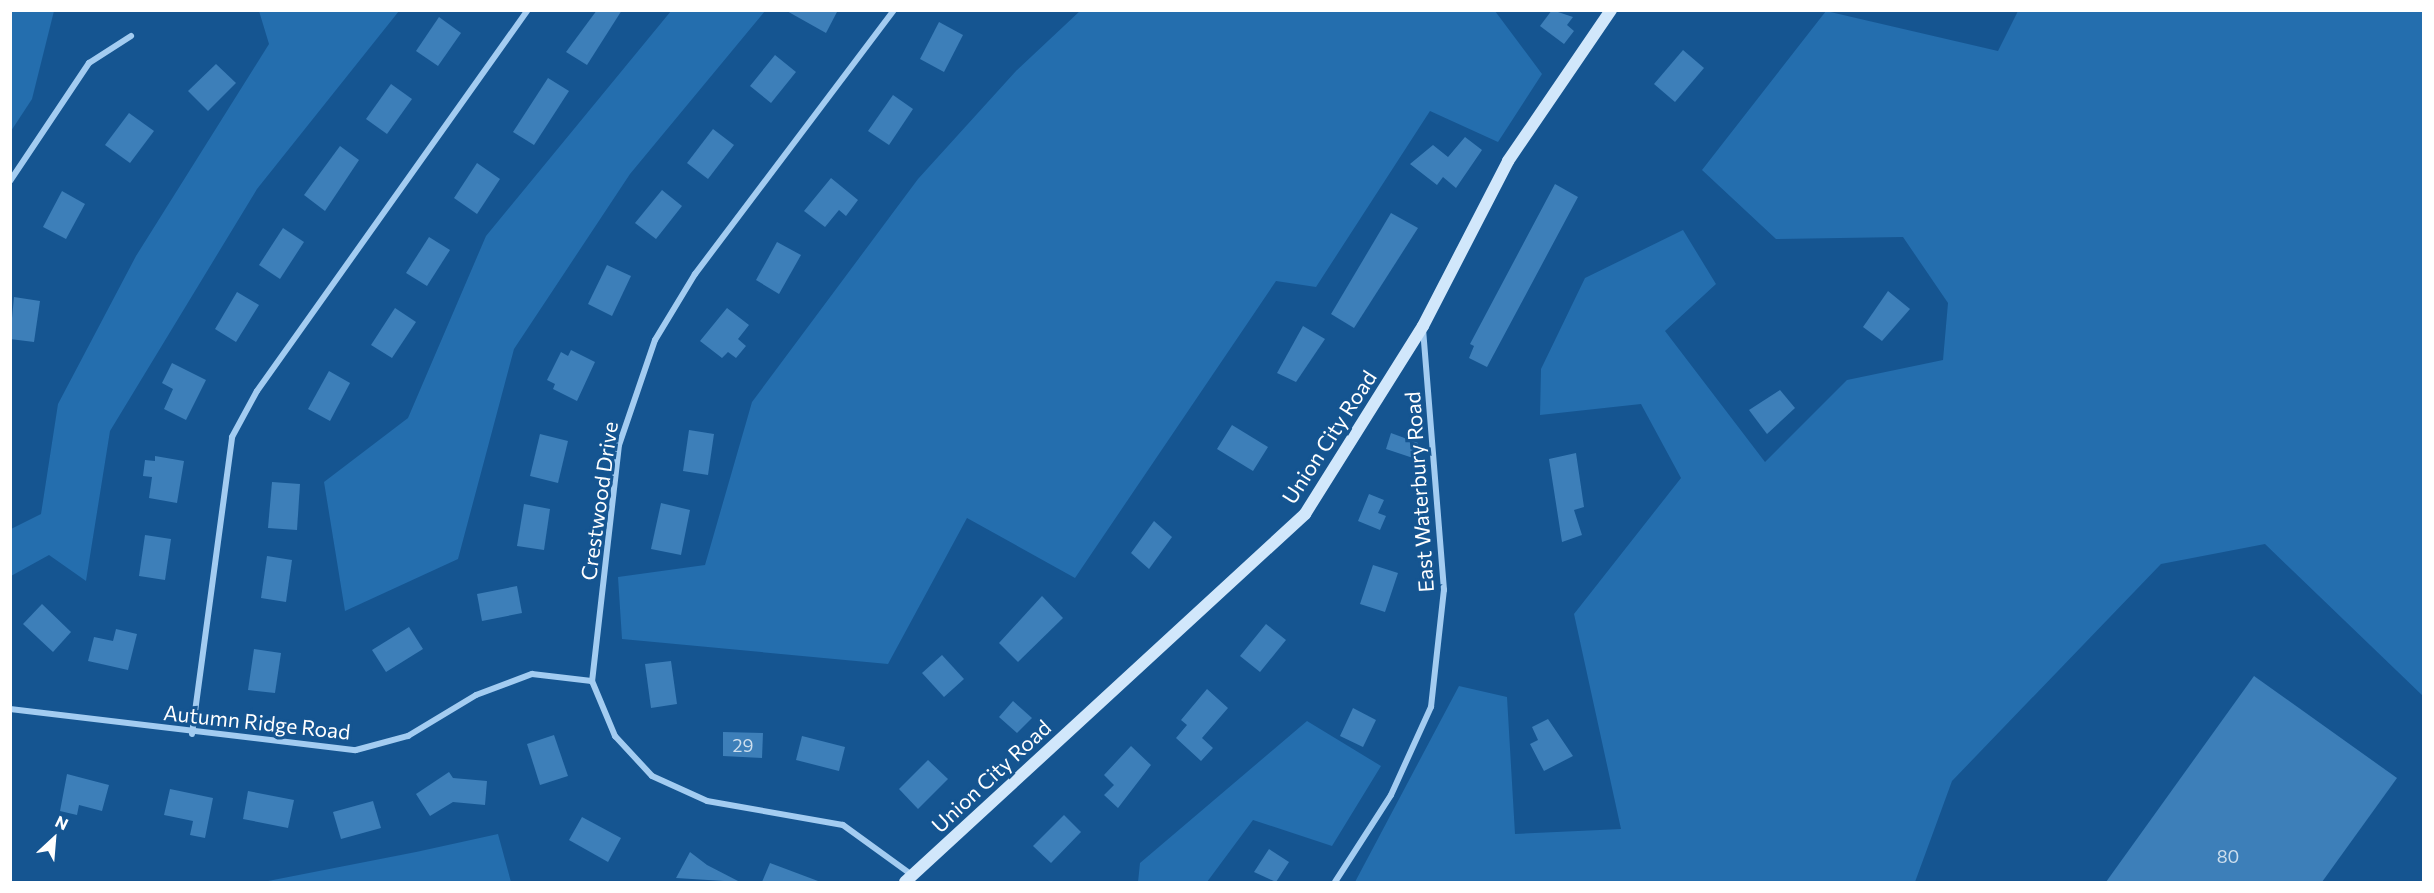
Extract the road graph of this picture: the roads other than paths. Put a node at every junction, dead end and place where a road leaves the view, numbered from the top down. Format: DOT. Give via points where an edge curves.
graph roads {
  1 [pos="528,10"];
  2 [pos="894,10"];
  3 [pos="1611,10"];
  4 [pos="131,36"];
  5 [pos="10,181"];
  6 [pos="1423,326"];
  7 [pos="592,681"];
  8 [pos="10,709"];
  9 [pos="192,734"];
  10 [pos="908,879"];
  11 [pos="1335,882"];
  1 -- 9 [label="street" via="257,391 232,437"];
  2 -- 7 [label="street, Crestwood Drive" via="695,274 655,340 619,445"];
  3 -- 6 [label="main road, Union City Road" via="1508,161"];
  4 -- 5 [label="street" via="89,63"];
  6 -- 10 [label="main road, Union City Road" via="1305,514"];
  6 -- 11 [label="street, East Waterbury Road" via="1444,590 1431,707 1391,795"];
  7 -- 9 [label="street, Autumn Ridge Road" via="532,674 476,695 408,736 356,750"];
  7 -- 10 [label="street, Crestwood Drive" via="615,736 652,776 707,801 843,825"];
  8 -- 9 [label="street, Autumn Ridge Road"];
}
